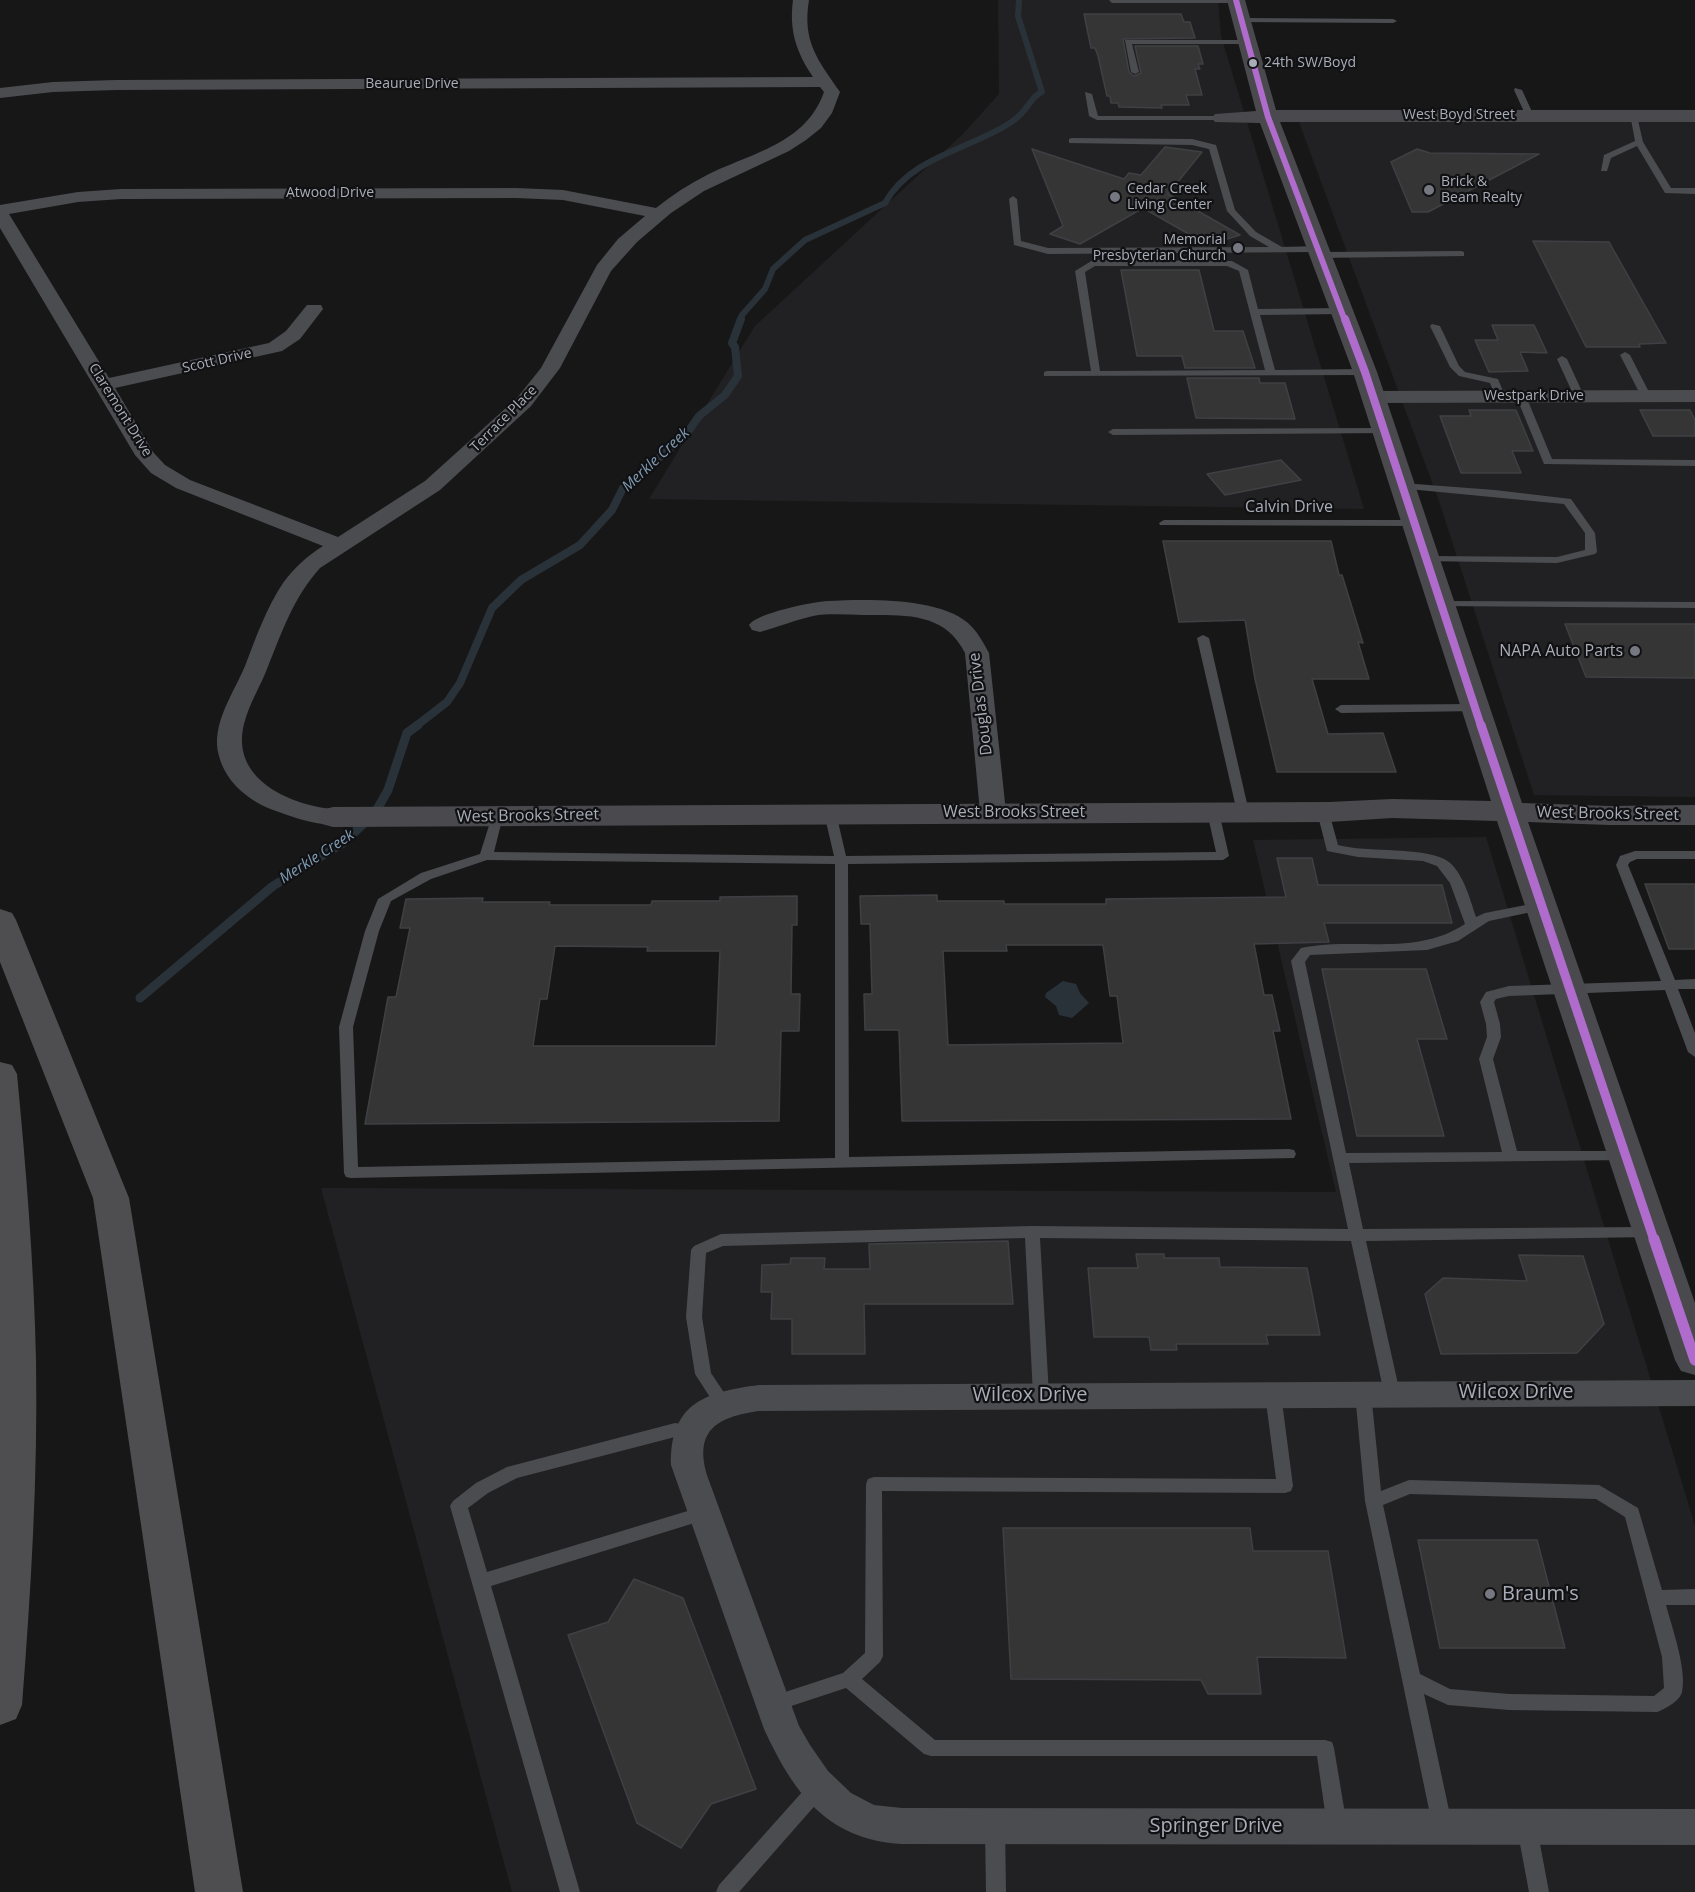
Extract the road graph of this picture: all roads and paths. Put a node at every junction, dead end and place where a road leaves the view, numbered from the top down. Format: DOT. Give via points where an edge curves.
graph roads {
  1 [pos="801,0"];
  2 [pos="1112,1"];
  3 [pos="1238,7"];
  4 [pos="1393,21"];
  5 [pos="1247,42"];
  6 [pos="1135,72"];
  7 [pos="824,82"];
  8 [pos="1518,90"];
  9 [pos="0,93"];
  10 [pos="1088,94"];
  11 [pos="1530,116"];
  12 [pos="1633,116"];
  13 [pos="1695,116"];
  14 [pos="1268,117"];
  15 [pos="1222,118"];
  16 [pos="1072,141"];
  17 [pos="1639,142"];
  18 [pos="1604,169"];
  19 [pos="1695,191"];
  20 [pos="1013,199"];
  21 [pos="0,211"];
  22 [pos="660,214"];
  23 [pos="1280,249"];
  24 [pos="1319,252"];
  25 [pos="1461,254"];
  26 [pos="314,309"];
  27 [pos="1342,311"];
  28 [pos="1254,312"];
  29 [pos="1435,326"];
  30 [pos="1625,355"];
  31 [pos="1562,359"];
  32 [pos="1365,372"];
  33 [pos="1271,373"];
  34 [pos="1047,374"];
  35 [pos="1096,374"];
  36 [pos="104,385"];
  37 [pos="1373,396"];
  38 [pos="1500,396"];
  39 [pos="1521,396"];
  40 [pos="1578,396"];
  41 [pos="1646,396"];
  42 [pos="1695,396"];
  43 [pos="1384,431"];
  44 [pos="1113,432"];
  45 [pos="1695,463"];
  46 [pos="1402,486"];
  47 [pos="1164,523"];
  48 [pos="1414,523"];
  49 [pos="339,545"];
  50 [pos="1426,560"];
  51 [pos="1441,604"];
  52 [pos="1695,604"];
  53 [pos="760,625"];
  54 [pos="1203,638"];
  55 [pos="1475,708"];
  56 [pos="1341,709"];
  57 [pos="1509,811"];
  58 [pos="993,812"];
  59 [pos="1228,812"];
  60 [pos="1323,812"];
  61 [pos="830,813"];
  62 [pos="1695,815"];
  63 [pos="497,816"];
  64 [pos="333,817"];
  65 [pos="1695,855"];
  66 [pos="486,856"];
  67 [pos="841,861"];
  68 [pos="1541,906"];
  69 [pos="0,920"];
  70 [pos="1472,925"];
  71 [pos="1695,984"];
  72 [pos="1670,985"];
  73 [pos="1570,987"];
  74 [pos="1695,1052"];
  75 [pos="0,1074"];
  76 [pos="1288,1154"];
  77 [pos="1626,1156"];
  78 [pos="1511,1157"];
  79 [pos="1340,1158"];
  80 [pos="842,1163"];
  81 [pos="1032,1232"];
  82 [pos="1652,1233"];
  83 [pos="1357,1235"];
  84 [pos="1694,1354"];
  85 [pos="1377,1393"];
  86 [pos="1695,1393"];
  87 [pos="1274,1394"];
  88 [pos="1041,1395"];
  89 [pos="723,1403"];
  90 [pos="692,1432"];
  91 [pos="1374,1501"];
  92 [pos="704,1513"];
  93 [pos="480,1582"];
  94 [pos="1695,1597"];
  95 [pos="1656,1598"];
  96 [pos="849,1679"];
  97 [pos="1413,1680"];
  98 [pos="0,1705"];
  99 [pos="778,1716"];
  100 [pos="819,1787"];
  101 [pos="995,1826"];
  102 [pos="1337,1826"];
  103 [pos="1443,1826"];
  104 [pos="1526,1826"];
  105 [pos="1695,1827"];
  106 [pos="219,1892"];
  107 [pos="570,1892"];
  108 [pos="726,1892"];
  109 [pos="996,1892"];
  110 [pos="1539,1892"];
  1 -- 7 [label="street, Terrace Place" via="797,26 801,44"];
  2 -- 3 [label="lane"];
  3 -- 4 [label="lane"];
  3 -- 5 [label="main road"];
  5 -- 6 [label="lane" via="1128,42"];
  5 -- 14 [label="main road"];
  7 -- 9 [label="street, Beaurue Drive" via="116,85"];
  7 -- 22 [label="street, Terrace Place" via="832,92 830,102 807,132 772,154 709,180"];
  8 -- 11 [label="lane"];
  10 -- 15 [label="lane" via="1093,116 1097,118"];
  11 -- 12 [label="main road, West Boyd Street"];
  11 -- 14 [label="main road, West Boyd Street"];
  12 -- 13 [label="main road, West Boyd Street"];
  12 -- 17 [label="lane"];
  14 -- 15 [label="main road, West Boyd Street"];
  14 -- 24 [label="main road"];
  16 -- 23 [label="lane" via="1192,142 1213,147 1231,211 1253,234"];
  17 -- 18 [label="lane" via="1607,157"];
  17 -- 19 [label="lane" via="1668,191"];
  20 -- 23 [label="lane" via="1017,243 1048,251"];
  21 -- 22 [label="street, Atwood Drive" via="78,197 121,194 516,193 571,197"];
  21 -- 36 [label="street, Claremont Drive"];
  22 -- 49 [label="street, Terrace Place" via="614,254 557,357 521,405 424,491"];
  23 -- 24 [label="lane"];
  24 -- 25 [label="lane"];
  24 -- 27 [label="main road"];
  26 -- 36 [label="street, Scott Drive" via="293,335 275,346"];
  27 -- 28 [label="lane"];
  27 -- 32 [label="main road"];
  28 -- 33 [label="lane"];
  28 -- 35 [label="lane" via="1243,270 1229,263 1093,263 1080,271"];
  29 -- 38 [label="lane" via="1455,367 1462,374 1494,381"];
  30 -- 41 [label="lane"];
  31 -- 40 [label="lane"];
  32 -- 33 [label="lane"];
  32 -- 37 [label="main road"];
  33 -- 35 [label="lane"];
  34 -- 35 [label="lane"];
  36 -- 49 [label="street, Claremont Drive" via="145,455 158,469 207,494"];
  37 -- 38 [label="street, Westpark Drive"];
  37 -- 43 [label="main road"];
  38 -- 39 [label="street, Westpark Drive"];
  39 -- 40 [label="street, Westpark Drive"];
  39 -- 45 [label="lane" via="1548,462"];
  40 -- 41 [label="street, Westpark Drive"];
  41 -- 42 [label="street, Westpark Drive"];
  43 -- 44 [label="lane"];
  43 -- 46 [label="main road"];
  46 -- 48 [label="main road"];
  46 -- 50 [label="lane" via="1568,501 1590,533 1591,552 1557,560"];
  47 -- 48 [label="lane, Calvin Drive"];
  48 -- 50 [label="main road"];
  49 -- 64 [label="street, Terrace Place" via="312,563 278,609 234,720 229,748 239,772 267,798 302,813"];
  50 -- 51 [label="main road"];
  51 -- 52 [label="lane"];
  51 -- 55 [label="main road"];
  53 -- 58 [label="street, Douglas Drive" via="822,608 865,608 926,612 960,626 972,639 977,653"];
  54 -- 59 [label="lane"];
  55 -- 56 [label="lane"];
  55 -- 57 [label="main road"];
  57 -- 60 [label="main road, West Brooks Street"];
  57 -- 62 [label="main road, West Brooks Street"];
  57 -- 68 [label="main road"];
  58 -- 59 [label="main road, West Brooks Street"];
  58 -- 61 [label="main road, West Brooks Street"];
  59 -- 60 [label="main road, West Brooks Street"];
  59 -- 67 [label="lane" via="1223,856"];
  60 -- 70 [label="lane" via="1332,848 1341,852 1441,862 1465,900"];
  61 -- 63 [label="main road, West Brooks Street"];
  61 -- 67 [label="lane"];
  63 -- 64 [label="main road, West Brooks Street"];
  63 -- 66 [label="lane"];
  65 -- 72 [label="lane" via="1635,855 1622,865"];
  66 -- 67 [label="lane"];
  66 -- 80 [label="lane" via="426,876 385,899 372,931 346,1027 351,1173"];
  67 -- 80 [label="lane"];
  68 -- 70 [label="lane" via="1485,917"];
  68 -- 73 [label="main road"];
  69 -- 106 [label="highway" via="111,1198"];
  70 -- 79 [label="lane" via="1453,938 1427,946 1312,950 1298,961"];
  71 -- 72 [label="lane"];
  72 -- 73 [label="lane"];
  72 -- 74 [label="lane"];
  73 -- 77 [label="main road"];
  73 -- 78 [label="lane" via="1509,991 1491,995 1487,1002 1496,1033 1486,1059"];
  75 -- 98 [label="highway" via="12,1219 16,1361 11,1569"];
  76 -- 80 [label="lane"];
  77 -- 78 [label="lane"];
  77 -- 82 [label="main road"];
  78 -- 79 [label="lane"];
  79 -- 83 [label="lane"];
  81 -- 83 [label="lane"];
  81 -- 88 [label="lane"];
  81 -- 89 [label="lane" via="721,1240 699,1250 694,1317 703,1374"];
  82 -- 83 [label="lane"];
  82 -- 84 [label="main road"];
  83 -- 85 [label="lane"];
  85 -- 86 [label="street, Wilcox Drive"];
  85 -- 87 [label="street, Wilcox Drive"];
  85 -- 91 [label="lane"];
  87 -- 88 [label="street, Wilcox Drive"];
  87 -- 96 [label="lane" via="1285,1486 874,1484 874,1656"];
  88 -- 89 [label="street, Wilcox Drive" via="798,1396"];
  89 -- 90 [label="street, Wilcox Drive" via="705,1413"];
  90 -- 92 [label="street" via="688,1465"];
  90 -- 93 [label="lane" via="675,1430 513,1472 474,1494 459,1506"];
  91 -- 95 [label="lane" via="1409,1487 1599,1492 1632,1513"];
  91 -- 97 [label="lane"];
  92 -- 93 [label="lane"];
  92 -- 99 [label="street"];
  93 -- 107 [label="lane"];
  94 -- 95 [label="lane"];
  95 -- 97 [label="lane" via="1671,1657 1673,1692 1657,1704 1448,1697"];
  96 -- 99 [label="lane"];
  96 -- 102 [label="lane" via="931,1748 1325,1748"];
  97 -- 103 [label="lane"];
  99 -- 100 [label="street, Springer Drive" via="804,1771"];
  100 -- 101 [label="street, Springer Drive" via="866,1821 891,1825"];
  100 -- 108 [label="lane"];
  101 -- 102 [label="street, Springer Drive"];
  101 -- 109 [label="lane"];
  102 -- 103 [label="street, Springer Drive"];
  103 -- 104 [label="street, Springer Drive"];
  104 -- 105 [label="street, Springer Drive"];
  104 -- 110 [label="lane"];
}
